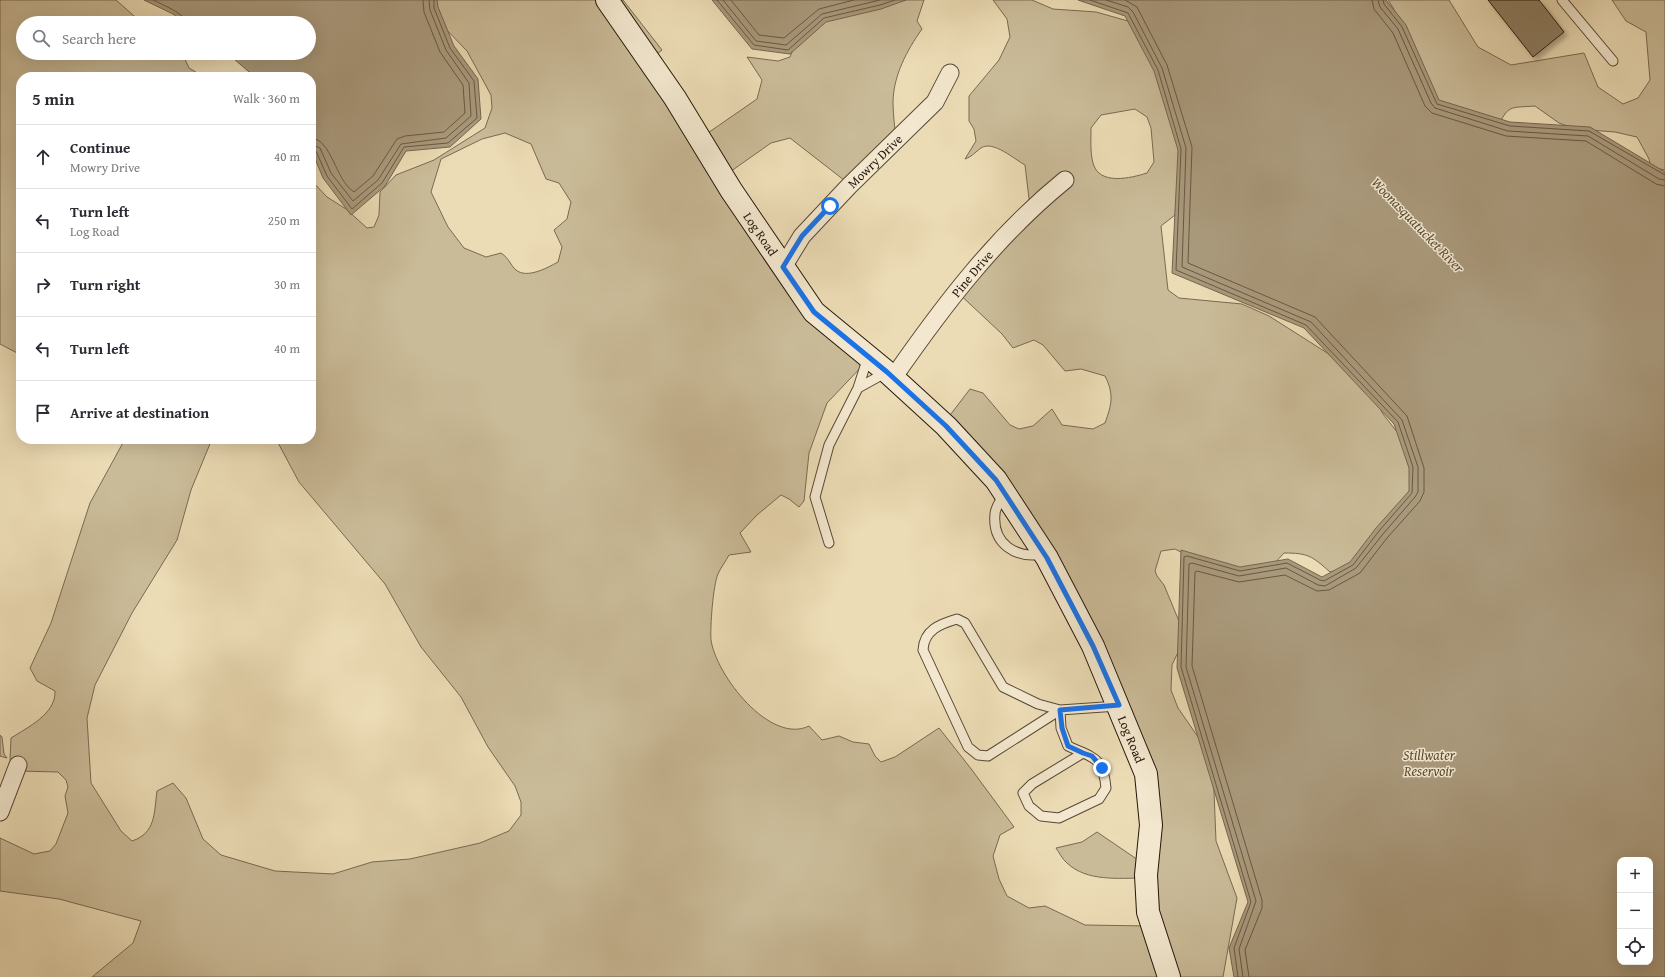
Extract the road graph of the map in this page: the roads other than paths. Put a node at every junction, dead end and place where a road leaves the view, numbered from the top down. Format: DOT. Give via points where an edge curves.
graph roads {
  1 [pos="607,0"];
  2 [pos="1562,0"];
  3 [pos="1613,61"];
  4 [pos="950,73"];
  5 [pos="1065,180"];
  6 [pos="783,267"];
  7 [pos="868,357"];
  8 [pos="890,375"];
  9 [pos="858,388"];
  10 [pos="1004,493"];
  11 [pos="829,543"];
  12 [pos="1045,554"];
  13 [pos="1119,705"];
  14 [pos="1060,710"];
  15 [pos="1083,753"];
  16 [pos="18,765"];
  17 [pos="0,812"];
  18 [pos="1169,977"];
  1 -- 6 [label="street, Log Road" via="675,98 731,190"];
  2 -- 3 [label="lane"];
  4 -- 6 [label="street, Mowry Drive" via="935,102 802,236"];
  5 -- 8 [label="street, Pine Drive" via="1041,200 982,259"];
  6 -- 7 [label="street, Log Road" via="814,312"];
  7 -- 8 [label="street, Log Road"];
  7 -- 9 [label="lane"];
  8 -- 9 [label="lane"];
  8 -- 10 [label="street, Log Road" via="946,426 996,480"];
  9 -- 11 [label="lane" via="829,445 814,497"];
  10 -- 12 [label="street, Log Road"];
  10 -- 12 [label="lane" via="994,513 997,530 1004,544 1016,553 1030,556"];
  12 -- 13 [label="street, Log Road" via="1093,646"];
  13 -- 14 [label="lane"];
  13 -- 18 [label="street, Log Road" via="1146,774 1151,825 1146,875 1148,912"];
  14 -- 14 [label="lane" via="1038,704 1002,687 965,623 957,619 942,623 928,633 923,650 968,747 978,755 988,756"];
  14 -- 15 [label="lane" via="1068,746"];
  15 -- 15 [label="lane" via="1092,756 1102,768 1106,788 1099,799 1058,818 1041,816 1029,806 1023,793 1032,784"];
  16 -- 17 [label="street"];
}
